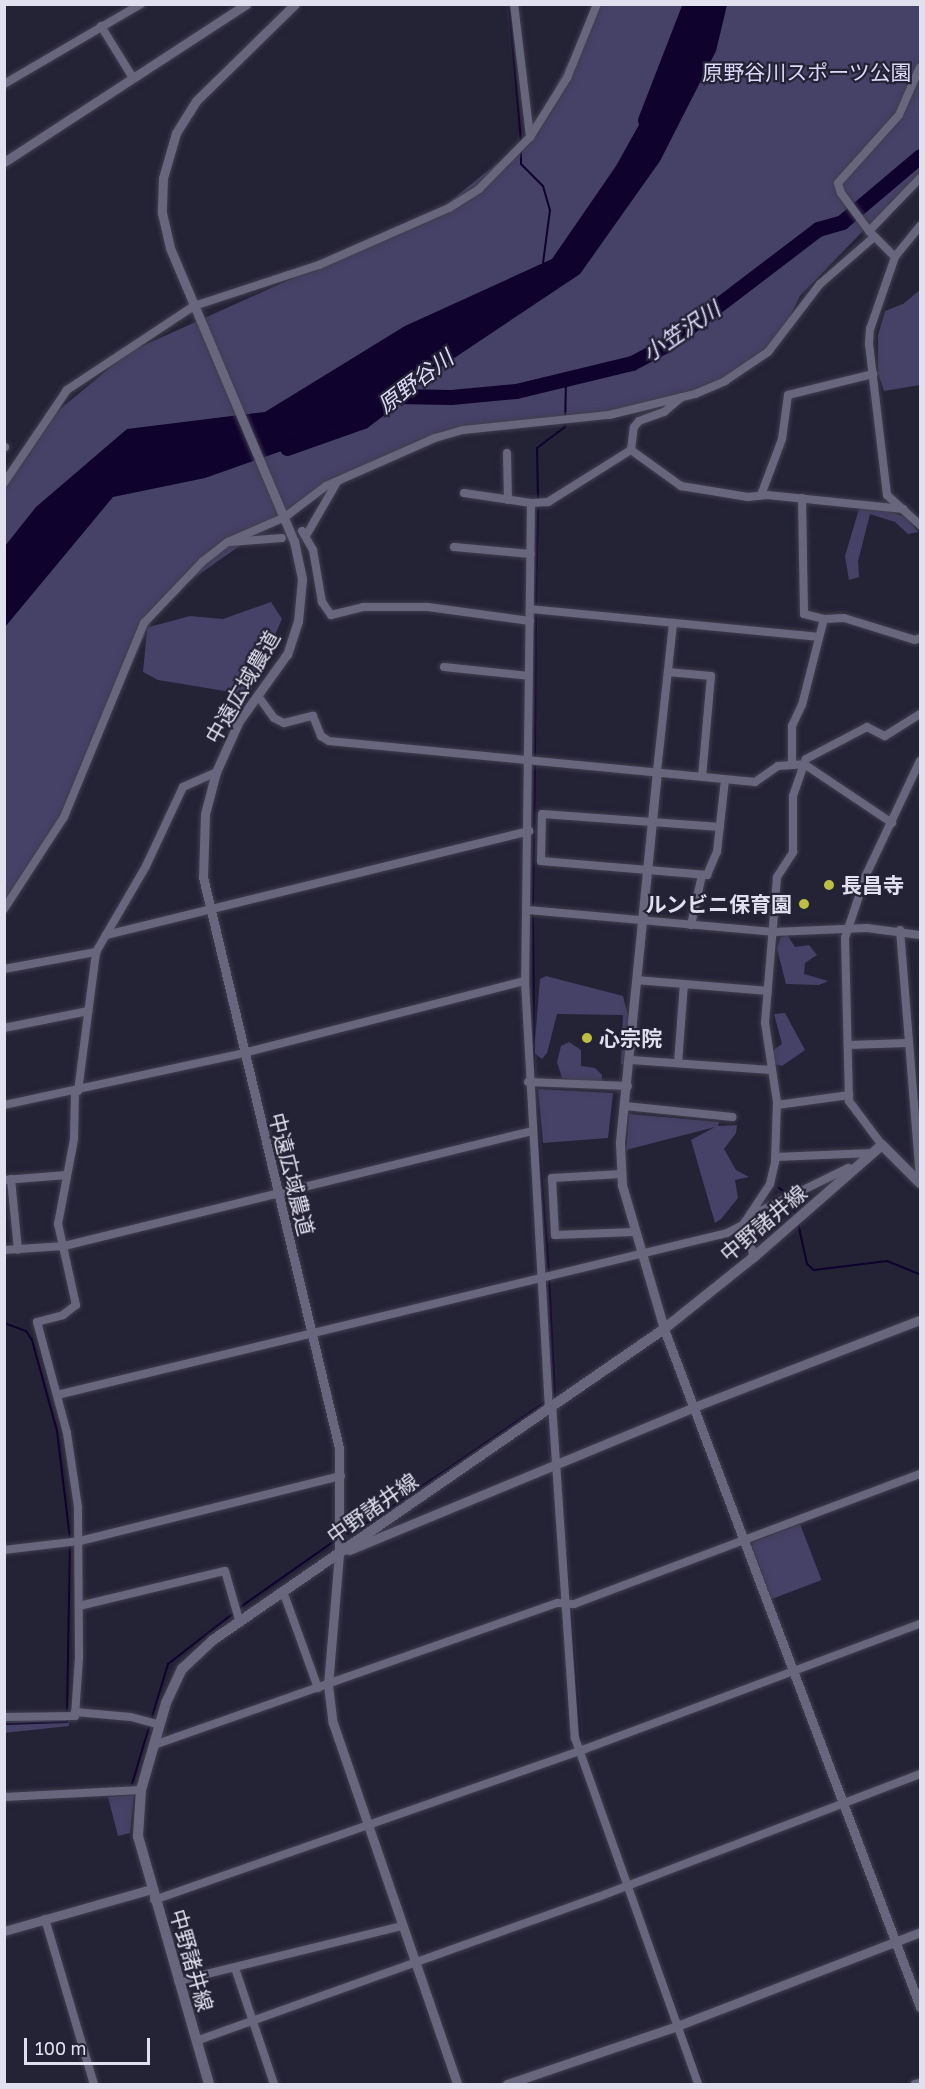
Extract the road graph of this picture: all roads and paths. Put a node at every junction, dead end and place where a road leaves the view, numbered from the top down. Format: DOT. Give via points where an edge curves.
graph roads {
  1 [pos="141,4"];
  2 [pos="246,4"];
  3 [pos="295,4"];
  4 [pos="514,4"];
  5 [pos="597,4"];
  6 [pos="101,26"];
  7 [pos="921,67"];
  8 [pos="133,78"];
  9 [pos="4,84"];
  10 [pos="530,137"];
  11 [pos="5,160"];
  12 [pos="921,178"];
  13 [pos="921,226"];
  14 [pos="871,234"];
  15 [pos="895,257"];
  16 [pos="196,311"];
  17 [pos="873,374"];
  18 [pos="682,398"];
  19 [pos="631,450"];
  20 [pos="507,453"];
  21 [pos="338,481"];
  22 [pos="4,483"];
  23 [pos="464,493"];
  24 [pos="761,495"];
  25 [pos="802,498"];
  26 [pos="508,500"];
  27 [pos="532,503"];
  28 [pos="903,509"];
  29 [pos="285,517"];
  30 [pos="921,525"];
  31 [pos="282,538"];
  32 [pos="228,542"];
  33 [pos="454,547"];
  34 [pos="531,554"];
  35 [pos="530,609"];
  36 [pos="824,619"];
  37 [pos="530,621"];
  38 [pos="673,623"];
  39 [pos="819,638"];
  40 [pos="921,638"];
  41 [pos="444,667"];
  42 [pos="668,672"];
  43 [pos="529,676"];
  44 [pos="258,696"];
  45 [pos="921,714"];
  46 [pos="528,758"];
  47 [pos="921,761"];
  48 [pos="792,763"];
  49 [pos="804,764"];
  50 [pos="657,771"];
  51 [pos="216,772"];
  52 [pos="702,776"];
  53 [pos="917,776"];
  54 [pos="725,779"];
  55 [pos="653,822"];
  56 [pos="892,823"];
  57 [pos="720,827"];
  58 [pos="529,831"];
  59 [pos="648,871"];
  60 [pos="702,875"];
  61 [pos="4,909"];
  62 [pos="208,910"];
  63 [pos="528,910"];
  64 [pos="644,920"];
  65 [pos="691,925"];
  66 [pos="848,929"];
  67 [pos="900,930"];
  68 [pos="773,932"];
  69 [pos="106,935"];
  70 [pos="921,935"];
  71 [pos="96,952"];
  72 [pos="4,969"];
  73 [pos="637,980"];
  74 [pos="525,981"];
  75 [pos="684,984"];
  76 [pos="768,991"];
  77 [pos="88,1011"];
  78 [pos="4,1028"];
  79 [pos="908,1043"];
  80 [pos="848,1045"];
  81 [pos="244,1053"];
  82 [pos="630,1060"];
  83 [pos="678,1064"];
  84 [pos="771,1070"];
  85 [pos="528,1082"];
  86 [pos="628,1086"];
  87 [pos="76,1091"];
  88 [pos="849,1095"];
  89 [pos="4,1105"];
  90 [pos="777,1105"];
  91 [pos="625,1106"];
  92 [pos="732,1117"];
  93 [pos="532,1131"];
  94 [pos="882,1145"];
  95 [pos="873,1153"];
  96 [pos="775,1157"];
  97 [pos="855,1170"];
  98 [pos="621,1174"];
  99 [pos="67,1175"];
  100 [pos="921,1178"];
  101 [pos="8,1180"];
  102 [pos="921,1183"];
  103 [pos="277,1193"];
  104 [pos="748,1219"];
  105 [pos="633,1233"];
  106 [pos="64,1246"];
  107 [pos="4,1250"];
  108 [pos="18,1250"];
  109 [pos="639,1253"];
  110 [pos="754,1257"];
  111 [pos="543,1276"];
  112 [pos="921,1320"];
  113 [pos="664,1329"];
  114 [pos="313,1332"];
  115 [pos="57,1395"];
  116 [pos="551,1405"];
  117 [pos="694,1407"];
  118 [pos="556,1464"];
  119 [pos="921,1474"];
  120 [pos="341,1476"];
  121 [pos="744,1540"];
  122 [pos="80,1541"];
  123 [pos="4,1550"];
  124 [pos="339,1554"];
  125 [pos="284,1594"];
  126 [pos="570,1604"];
  127 [pos="79,1606"];
  128 [pos="240,1623"];
  129 [pos="921,1624"];
  130 [pos="793,1672"];
  131 [pos="323,1686"];
  132 [pos="75,1712"];
  133 [pos="4,1717"];
  134 [pos="160,1725"];
  135 [pos="154,1745"];
  136 [pos="582,1750"];
  137 [pos="921,1774"];
  138 [pos="141,1790"];
  139 [pos="4,1797"];
  140 [pos="843,1803"];
  141 [pos="365,1825"];
  142 [pos="627,1887"];
  143 [pos="151,1889"];
  144 [pos="154,1900"];
  145 [pos="45,1919"];
  146 [pos="402,1926"];
  147 [pos="4,1931"];
  148 [pos="921,1932"];
  149 [pos="895,1942"];
  150 [pos="415,1963"];
  151 [pos="235,1968"];
  152 [pos="178,1981"];
  153 [pos="921,2007"];
  154 [pos="251,2020"];
  155 [pos="677,2026"];
  156 [pos="195,2041"];
  157 [pos="921,2083"];
  158 [pos="94,2085"];
  159 [pos="209,2085"];
  160 [pos="273,2085"];
  161 [pos="457,2085"];
  162 [pos="507,2085"];
  163 [pos="698,2085"];
  164 [pos="915,2085"];
  1 -- 6 [label="street"];
  2 -- 8 [label="street"];
  3 -- 16 [label="street, 中遠広域農道" via="196,101 170,149 163,178 164,228"];
  4 -- 10 [label="street"];
  5 -- 10 [label="street" via="567,78"];
  6 -- 8 [label="street"];
  6 -- 9 [label="street"];
  7 -- 14 [label="street" via="899,115 838,183 846,201"];
  8 -- 11 [label="street"];
  10 -- 16 [label="street" via="479,189 448,208 319,265"];
  12 -- 14 [label="street"];
  13 -- 15 [label="street"];
  14 -- 15 [label="street"];
  14 -- 18 [label="street" via="820,284 768,352 725,381"];
  15 -- 17 [label="street" via="870,329"];
  16 -- 22 [label="street" via="67,390"];
  16 -- 29 [label="street, 中遠広域農道"];
  17 -- 24 [label="street" via="788,394 782,439"];
  17 -- 28 [label="street" via="887,495"];
  18 -- 19 [label="street" via="664,412 639,421 634,427"];
  18 -- 21 [label="street" via="578,421 463,430 408,449"];
  19 -- 24 [label="street" via="681,486 748,497"];
  19 -- 27 [label="street" via="548,502"];
  20 -- 26 [label="street"];
  21 -- 29 [label="street"];
  21 -- 37 [label="street" via="304,532 318,571 322,602 331,615 363,607 428,607"];
  23 -- 26 [label="street"];
  24 -- 25 [label="street"];
  25 -- 28 [label="street"];
  25 -- 36 [label="street" via="804,614"];
  26 -- 27 [label="street"];
  27 -- 34 [label="street"];
  28 -- 30 [label="street"];
  29 -- 32 [label="street"];
  29 -- 44 [label="street, 中遠広域農道" via="298,556 302,599 287,654"];
  31 -- 32 [label="street"];
  32 -- 61 [label="street" via="182,580 144,623 64,817"];
  33 -- 34 [label="street"];
  34 -- 35 [label="street"];
  35 -- 37 [label="street"];
  35 -- 38 [label="street"];
  36 -- 39 [label="street"];
  36 -- 40 [label="street" via="844,618 915,640"];
  37 -- 43 [label="street"];
  38 -- 39 [label="street"];
  38 -- 42 [label="street"];
  39 -- 48 [label="street" via="802,705 792,726"];
  41 -- 43 [label="street"];
  42 -- 50 [label="street"];
  42 -- 52 [label="street" via="711,676"];
  43 -- 46 [label="street"];
  44 -- 46 [label="street" via="274,718 284,723 313,716 321,736 329,741"];
  44 -- 51 [label="street, 中遠広域農道" via="239,722"];
  45 -- 49 [label="street" via="885,736 867,727 806,759"];
  46 -- 50 [label="street"];
  46 -- 58 [label="street"];
  47 -- 53 [label="street"];
  48 -- 49 [label="street"];
  48 -- 54 [label="street" via="778,766 755,782"];
  49 -- 56 [label="street"];
  49 -- 68 [label="street" via="793,796 793,852 777,877"];
  50 -- 52 [label="street"];
  50 -- 55 [label="street"];
  51 -- 62 [label="street, 中遠広域農道" via="202,836"];
  51 -- 69 [label="street" via="183,787 146,866"];
  52 -- 54 [label="street"];
  53 -- 56 [label="street"];
  54 -- 57 [label="street"];
  55 -- 57 [label="street"];
  55 -- 59 [label="street"];
  55 -- 59 [label="street" via="542,814 541,861"];
  56 -- 66 [label="street" via="867,875"];
  57 -- 60 [label="street" via="712,866 707,875"];
  58 -- 62 [label="street"];
  58 -- 63 [label="street"];
  59 -- 60 [label="street"];
  59 -- 64 [label="street"];
  60 -- 65 [label="street"];
  62 -- 69 [label="street"];
  62 -- 81 [label="street, 中遠広域農道"];
  63 -- 64 [label="street"];
  63 -- 74 [label="street"];
  64 -- 65 [label="street"];
  64 -- 73 [label="street"];
  65 -- 68 [label="street"];
  66 -- 67 [label="street"];
  66 -- 68 [label="street"];
  66 -- 80 [label="street"];
  67 -- 70 [label="street"];
  67 -- 79 [label="street"];
  68 -- 76 [label="street"];
  69 -- 71 [label="street"];
  71 -- 72 [label="street"];
  71 -- 77 [label="street"];
  73 -- 75 [label="street"];
  73 -- 82 [label="street"];
  74 -- 81 [label="street"];
  74 -- 85 [label="street"];
  75 -- 76 [label="street"];
  75 -- 83 [label="street"];
  76 -- 84 [label="street" via="764,1038"];
  77 -- 78 [label="street"];
  77 -- 87 [label="street"];
  79 -- 80 [label="street"];
  79 -- 100 [label="street"];
  80 -- 88 [label="street"];
  81 -- 87 [label="street"];
  81 -- 103 [label="street, 中遠広域農道"];
  82 -- 83 [label="street"];
  82 -- 86 [label="street"];
  83 -- 84 [label="street"];
  84 -- 90 [label="street"];
  85 -- 86 [label="street"];
  85 -- 93 [label="street"];
  86 -- 91 [label="street"];
  87 -- 89 [label="street"];
  87 -- 99 [label="street" via="74,1139"];
  88 -- 90 [label="street"];
  88 -- 94 [label="street" via="851,1107"];
  90 -- 96 [label="street"];
  91 -- 92 [label="street"];
  91 -- 98 [label="street"];
  93 -- 103 [label="street"];
  93 -- 111 [label="street"];
  94 -- 95 [label="main road, 中野諸井線"];
  94 -- 102 [label="main road"];
  95 -- 96 [label="street"];
  95 -- 97 [label="main road, 中野諸井線"];
  96 -- 104 [label="street" via="770,1184"];
  97 -- 104 [label="street" via="848,1168"];
  97 -- 110 [label="main road, 中野諸井線"];
  98 -- 105 [label="street"];
  98 -- 105 [label="street" via="552,1178 555,1235"];
  99 -- 101 [label="street"];
  99 -- 106 [label="street" via="58,1224"];
  101 -- 108 [label="street"];
  103 -- 106 [label="street"];
  103 -- 114 [label="street, 中遠広域農道"];
  104 -- 109 [label="street" via="728,1233"];
  104 -- 110 [label="street"];
  105 -- 109 [label="street"];
  106 -- 108 [label="street"];
  106 -- 115 [label="street" via="76,1305 63,1315 37,1322"];
  107 -- 108 [label="street"];
  109 -- 111 [label="street"];
  109 -- 113 [label="street"];
  110 -- 113 [label="main road, 中野諸井線"];
  111 -- 114 [label="street"];
  111 -- 116 [label="street"];
  112 -- 117 [label="street"];
  113 -- 116 [label="main road, 中野諸井線"];
  113 -- 117 [label="street"];
  114 -- 115 [label="street"];
  114 -- 120 [label="street, 中遠広域農道" via="336,1426"];
  115 -- 122 [label="street" via="72,1464"];
  116 -- 118 [label="street"];
  116 -- 124 [label="main road, 中野諸井線"];
  117 -- 118 [label="street"];
  117 -- 121 [label="street"];
  118 -- 124 [label="street"];
  118 -- 126 [label="street"];
  119 -- 121 [label="street"];
  120 -- 122 [label="street"];
  120 -- 124 [label="street, 中遠広域農道"];
  121 -- 126 [label="street"];
  121 -- 130 [label="street"];
  122 -- 123 [label="street"];
  122 -- 127 [label="street"];
  124 -- 125 [label="main road, 中野諸井線"];
  124 -- 131 [label="street, 中遠広域農道"];
  125 -- 128 [label="main road, 中野諸井線"];
  125 -- 131 [label="street"];
  126 -- 131 [label="street" via="558,1603"];
  126 -- 136 [label="street"];
  127 -- 128 [label="street" via="225,1571"];
  127 -- 132 [label="street"];
  128 -- 134 [label="main road, 中野諸井線" via="194,1654 173,1684"];
  129 -- 130 [label="street"];
  130 -- 136 [label="street"];
  130 -- 140 [label="street"];
  131 -- 135 [label="street"];
  131 -- 141 [label="street, 中遠広域農道"];
  132 -- 133 [label="street" via="75,1716"];
  132 -- 134 [label="street" via="131,1717"];
  134 -- 135 [label="main road, 中野諸井線"];
  135 -- 138 [label="main road, 中野諸井線"];
  136 -- 141 [label="street"];
  136 -- 142 [label="street"];
  137 -- 140 [label="street"];
  138 -- 139 [label="street"];
  138 -- 143 [label="main road, 中野諸井線" via="138,1836"];
  140 -- 142 [label="street"];
  140 -- 149 [label="street"];
  141 -- 144 [label="street"];
  141 -- 146 [label="street, 中遠広域農道"];
  142 -- 150 [label="street"];
  142 -- 155 [label="street"];
  143 -- 144 [label="main road, 中野諸井線"];
  143 -- 145 [label="street"];
  144 -- 152 [label="main road, 中野諸井線"];
  145 -- 147 [label="street"];
  145 -- 158 [label="street"];
  146 -- 150 [label="street, 中遠広域農道"];
  146 -- 151 [label="street"];
  148 -- 149 [label="street"];
  149 -- 153 [label="street"];
  149 -- 155 [label="street"];
  150 -- 154 [label="street"];
  150 -- 161 [label="street, 中遠広域農道"];
  151 -- 152 [label="street"];
  151 -- 154 [label="street"];
  152 -- 156 [label="main road, 中野諸井線"];
  154 -- 156 [label="street"];
  154 -- 160 [label="street"];
  155 -- 162 [label="street"];
  155 -- 163 [label="street"];
  156 -- 159 [label="main road, 中野諸井線"];
  157 -- 164 [label="street"];
}
